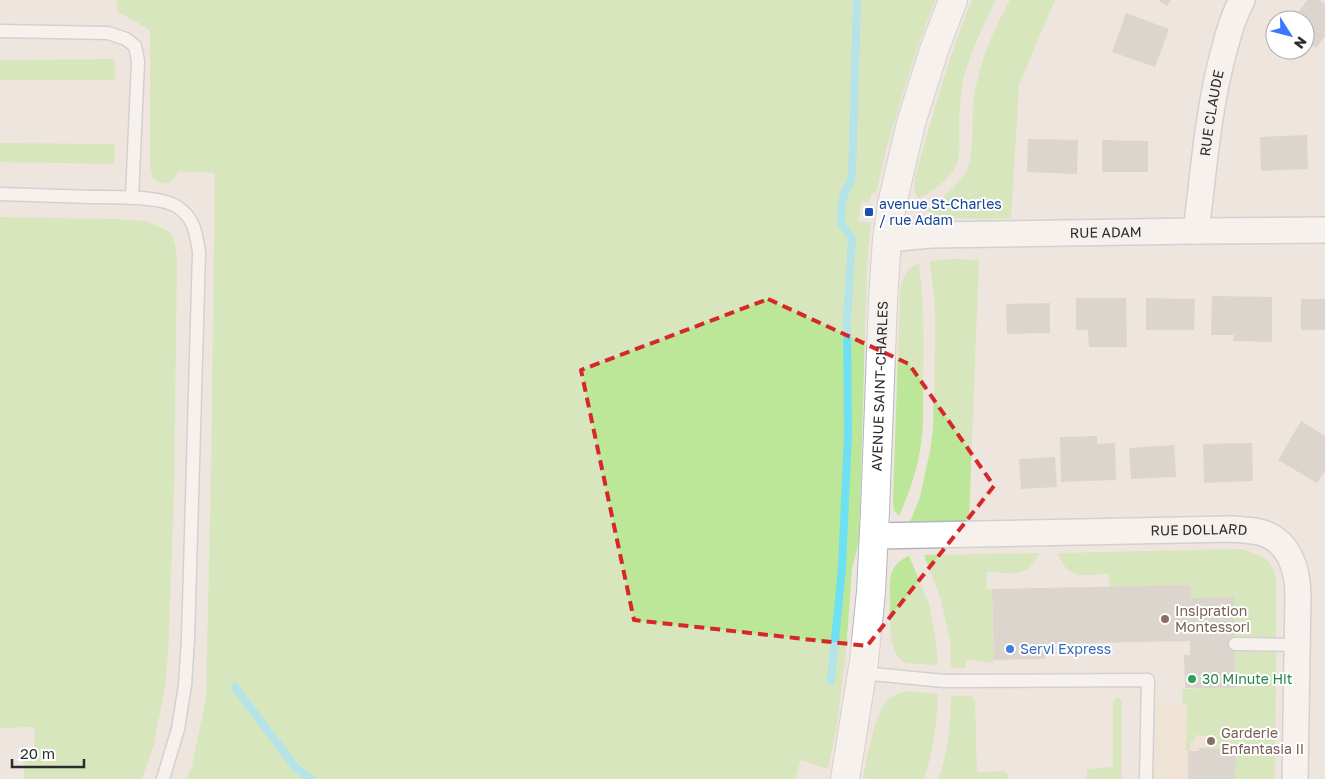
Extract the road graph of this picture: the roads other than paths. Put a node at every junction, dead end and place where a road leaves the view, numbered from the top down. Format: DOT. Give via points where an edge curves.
graph roads {
  1 [pos="953,0"];
  2 [pos="1242,0"];
  3 [pos="0,31"];
  4 [pos="0,194"];
  5 [pos="132,198"];
  6 [pos="1325,230"];
  7 [pos="1196,231"];
  8 [pos="887,239"];
  9 [pos="874,536"];
  10 [pos="1235,644"];
  11 [pos="1297,645"];
  12 [pos="862,673"];
  13 [pos="162,779"];
  14 [pos="845,779"];
  15 [pos="1146,779"];
  16 [pos="1295,779"];
  1 -- 8 [label="street, AVENUE SAINT-CHARLES" via="911,123"];
  2 -- 7 [label="street, RUE CLAUDE" via="1219,67"];
  3 -- 5 [label="lane" via="108,33 126,39 134,46 138,61"];
  4 -- 5 [label="lane"];
  5 -- 13 [label="lane" via="175,206 190,218 198,252 185,686 178,729"];
  6 -- 7 [label="street, RUE ADAM"];
  7 -- 8 [label="street, RUE ADAM" via="931,235"];
  8 -- 9 [label="street, AVENUE SAINT-CHARLES"];
  9 -- 11 [label="street, RUE DOLLARD" via="1258,532 1283,545 1296,570"];
  9 -- 12 [label="street, AVENUE SAINT-CHARLES"];
  10 -- 11 [label="lane"];
  11 -- 16 [label="street, RUE DOLLARD"];
  12 -- 14 [label="street, AVENUE SAINT-CHARLES"];
  12 -- 15 [label="lane" via="944,681 1148,680"];
}
